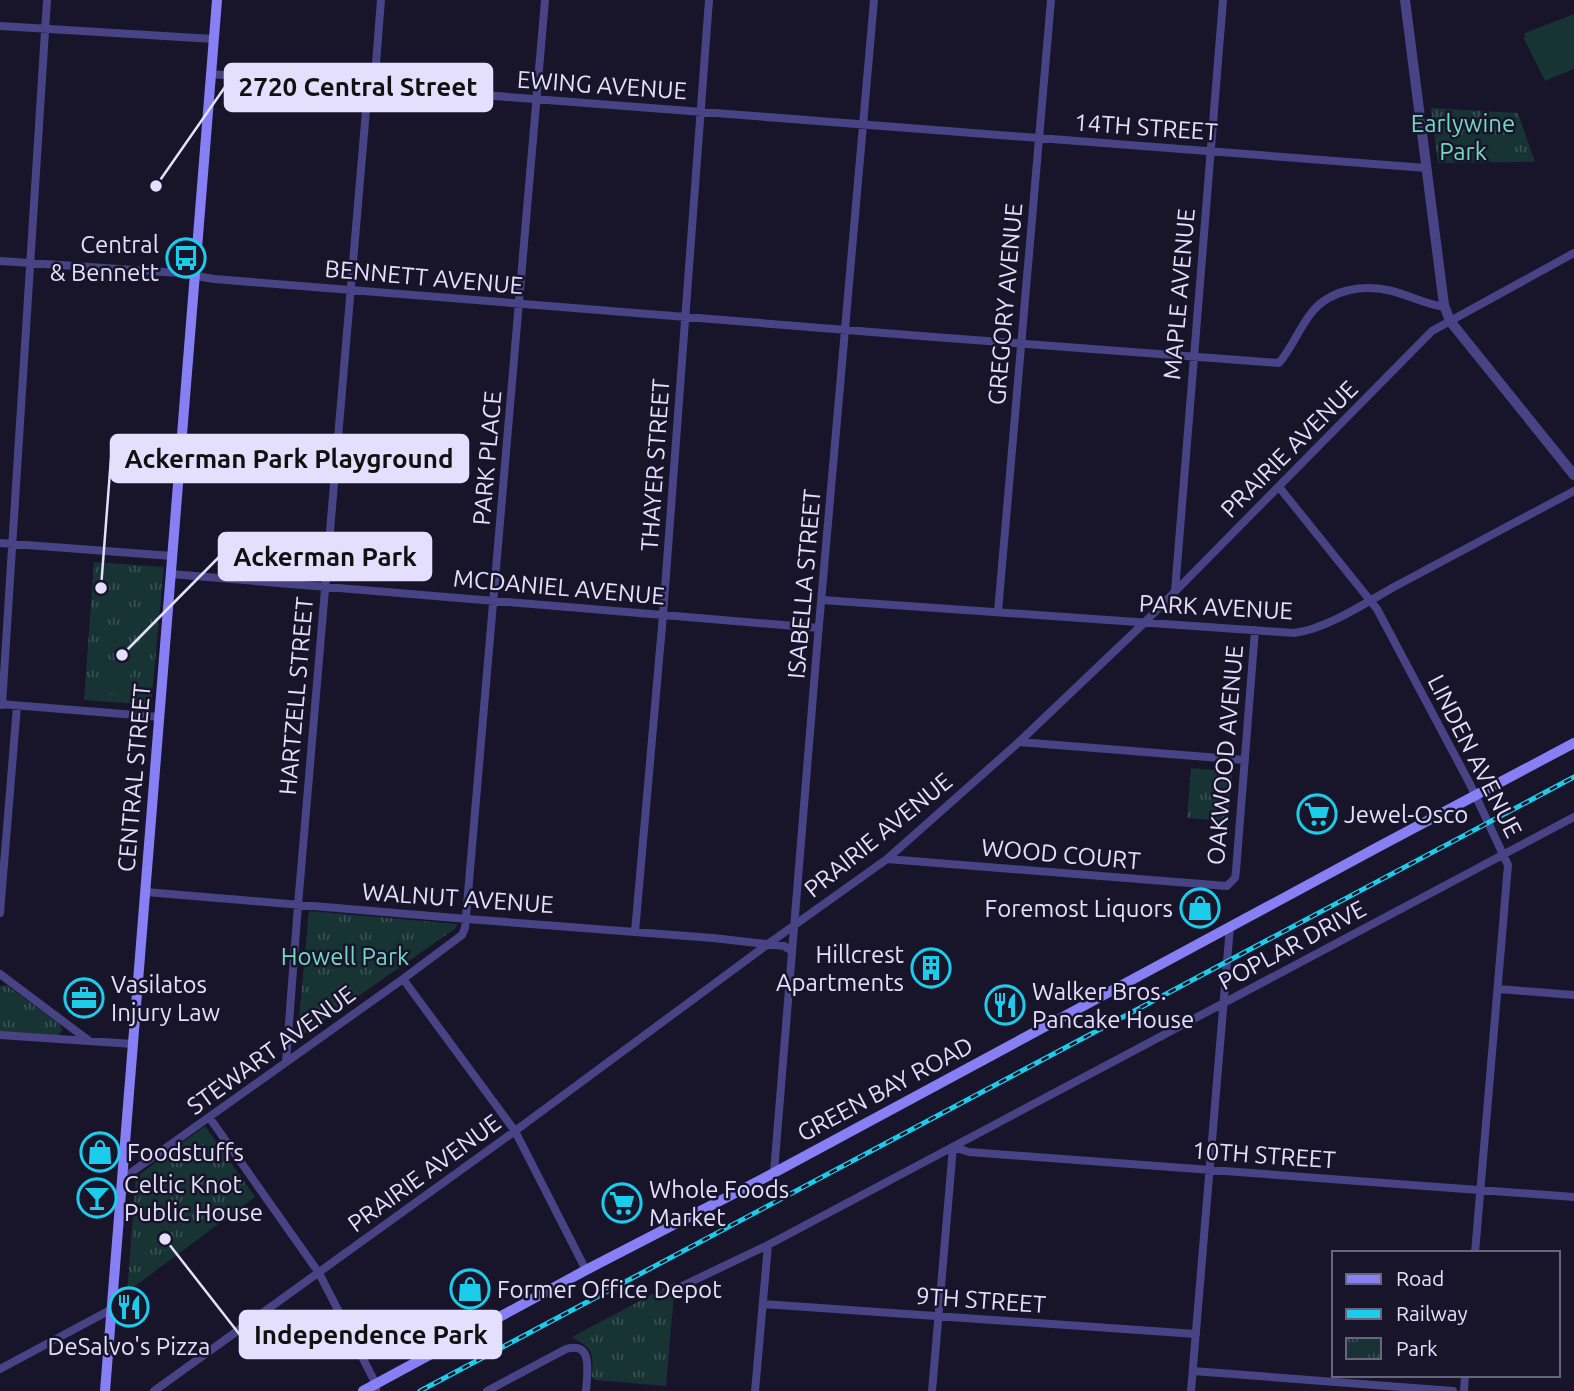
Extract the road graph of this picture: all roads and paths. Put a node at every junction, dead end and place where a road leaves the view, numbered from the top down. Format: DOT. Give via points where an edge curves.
graph roads {
  1 [pos="47,0"];
  2 [pos="217,0"];
  3 [pos="381,0"];
  4 [pos="545,0"];
  5 [pos="709,0"];
  6 [pos="874,0"];
  7 [pos="1051,0"];
  8 [pos="1223,0"];
  9 [pos="1405,0"];
  10 [pos="0,26"];
  11 [pos="45,30"];
  12 [pos="214,39"];
  13 [pos="211,74"];
  14 [pos="371,87"];
  15 [pos="537,100"];
  16 [pos="701,112"];
  17 [pos="863,125"];
  18 [pos="1039,138"];
  19 [pos="1211,151"];
  20 [pos="1426,168"];
  21 [pos="1574,253"];
  22 [pos="0,261"];
  23 [pos="30,263"];
  24 [pos="195,276"];
  25 [pos="351,290"];
  26 [pos="519,304"];
  27 [pos="1445,307"];
  28 [pos="686,317"];
  29 [pos="1450,321"];
  30 [pos="846,330"];
  31 [pos="1021,344"];
  32 [pos="1193,357"];
  33 [pos="1574,475"];
  34 [pos="1279,486"];
  35 [pos="1574,491"];
  36 [pos="0,543"];
  37 [pos="13,544"];
  38 [pos="172,556"];
  39 [pos="171,574"];
  40 [pos="325,587"];
  41 [pos="1175,592"];
  42 [pos="822,600"];
  43 [pos="1370,600"];
  44 [pos="494,601"];
  45 [pos="998,612"];
  46 [pos="663,615"];
  47 [pos="1144,623"];
  48 [pos="819,628"];
  49 [pos="1255,630"];
  50 [pos="1,704"];
  51 [pos="17,705"];
  52 [pos="160,717"];
  53 [pos="1019,741"];
  54 [pos="1574,743"];
  55 [pos="1245,760"];
  56 [pos="1475,795"];
  57 [pos="1574,817"];
  58 [pos="1504,854"];
  59 [pos="887,859"];
  60 [pos="1231,883"];
  61 [pos="145,892"];
  62 [pos="298,905"];
  63 [pos="0,913"];
  64 [pos="467,919"];
  65 [pos="794,926"];
  66 [pos="1230,926"];
  67 [pos="635,932"];
  68 [pos="768,944"];
  69 [pos="792,951"];
  70 [pos="0,974"];
  71 [pos="403,979"];
  72 [pos="1498,989"];
  73 [pos="1574,995"];
  74 [pos="1224,1003"];
  75 [pos="0,1035"];
  76 [pos="88,1040"];
  77 [pos="133,1044"];
  78 [pos="286,1062"];
  79 [pos="209,1117"];
  80 [pos="515,1131"];
  81 [pos="953,1147"];
  82 [pos="1209,1170"];
  83 [pos="774,1172"];
  84 [pos="122,1179"];
  85 [pos="1481,1190"];
  86 [pos="1574,1197"];
  87 [pos="768,1245"];
  88 [pos="1475,1251"];
  89 [pos="586,1270"];
  90 [pos="319,1273"];
  91 [pos="678,1288"];
  92 [pos="763,1304"];
  93 [pos="112,1309"];
  94 [pos="939,1317"];
  95 [pos="1196,1334"];
  96 [pos="0,1369"];
  97 [pos="1192,1371"];
  98 [pos="378,1389"];
  99 [pos="106,1391"];
  100 [pos="154,1391"];
  101 [pos="363,1391"];
  102 [pos="487,1391"];
  103 [pos="586,1391"];
  104 [pos="755,1391"];
  105 [pos="932,1391"];
  106 [pos="1191,1391"];
  107 [pos="1453,1391"];
  1 -- 11 [label="street"];
  2 -- 12 [label="main road, CENTRAL STREET"];
  3 -- 14 [label="street, HARTZELL STREET"];
  4 -- 15 [label="street, PARK PLACE"];
  5 -- 16 [label="street, THAYER STREET"];
  6 -- 17 [label="street, ISABELLA STREET"];
  7 -- 18 [label="street, GREGORY AVENUE"];
  8 -- 19 [label="street, MAPLE AVENUE"];
  9 -- 20 [label="street"];
  10 -- 11 [label="street"];
  11 -- 12 [label="street"];
  11 -- 23 [label="street"];
  12 -- 13 [label="main road, CENTRAL STREET"];
  13 -- 14 [label="street, EWING AVENUE"];
  13 -- 24 [label="main road, CENTRAL STREET"];
  14 -- 15 [label="street, EWING AVENUE"];
  14 -- 25 [label="street, HARTZELL STREET"];
  15 -- 16 [label="street, EWING AVENUE"];
  15 -- 26 [label="street, PARK PLACE"];
  16 -- 17 [label="street, EWING AVENUE"];
  16 -- 28 [label="street, THAYER STREET"];
  17 -- 18 [label="street, 14TH STREET"];
  17 -- 30 [label="street, ISABELLA STREET"];
  18 -- 19 [label="street, 14TH STREET"];
  18 -- 31 [label="street, GREGORY AVENUE"];
  19 -- 20 [label="street, 14TH STREET"];
  19 -- 32 [label="street, MAPLE AVENUE"];
  20 -- 27 [label="street"];
  21 -- 29 [label="street, PRAIRIE AVENUE"];
  22 -- 23 [label="street, BENNETT AVENUE"];
  23 -- 24 [label="street, BENNETT AVENUE"];
  23 -- 37 [label="street"];
  24 -- 25 [label="street, BENNETT AVENUE"];
  24 -- 38 [label="main road, CENTRAL STREET"];
  25 -- 26 [label="street, BENNETT AVENUE"];
  25 -- 40 [label="street, HARTZELL STREET"];
  26 -- 28 [label="street, BENNETT AVENUE"];
  26 -- 44 [label="street, PARK PLACE"];
  27 -- 29 [label="street"];
  27 -- 32 [label="street, BENNETT AVENUE" via="1376,288 1341,292 1313,311 1279,363"];
  28 -- 30 [label="street, BENNETT AVENUE"];
  28 -- 46 [label="street, THAYER STREET"];
  29 -- 33 [label="street"];
  29 -- 34 [label="street, PRAIRIE AVENUE" via="1432,331"];
  30 -- 31 [label="street, BENNETT AVENUE"];
  30 -- 42 [label="street, ISABELLA STREET"];
  31 -- 32 [label="street, BENNETT AVENUE"];
  31 -- 45 [label="street, GREGORY AVENUE"];
  32 -- 41 [label="street, MAPLE AVENUE"];
  34 -- 41 [label="street, PRAIRIE AVENUE"];
  34 -- 43 [label="street, LINDEN AVENUE"];
  35 -- 43 [label="street, PARK AVENUE"];
  36 -- 37 [label="street"];
  37 -- 38 [label="street"];
  37 -- 50 [label="street"];
  38 -- 39 [label="main road, CENTRAL STREET"];
  39 -- 40 [label="street, MCDANIEL AVENUE"];
  39 -- 52 [label="main road, CENTRAL STREET"];
  40 -- 44 [label="street, MCDANIEL AVENUE"];
  40 -- 62 [label="street, HARTZELL STREET"];
  41 -- 47 [label="street, PRAIRIE AVENUE"];
  42 -- 45 [label="street, PARK AVENUE"];
  42 -- 48 [label="street, ISABELLA STREET"];
  43 -- 49 [label="street, PARK AVENUE" via="1304,632"];
  43 -- 56 [label="street, LINDEN AVENUE"];
  44 -- 46 [label="street, MCDANIEL AVENUE"];
  44 -- 64 [label="street, PARK PLACE"];
  45 -- 47 [label="street, PARK AVENUE"];
  46 -- 48 [label="street, MCDANIEL AVENUE"];
  46 -- 67 [label="street, THAYER STREET"];
  47 -- 49 [label="street, PARK AVENUE"];
  47 -- 53 [label="street, PRAIRIE AVENUE"];
  48 -- 65 [label="street, ISABELLA STREET"];
  49 -- 55 [label="street, OAKWOOD AVENUE"];
  50 -- 51 [label="street"];
  51 -- 52 [label="street"];
  51 -- 63 [label="street"];
  52 -- 61 [label="main road, CENTRAL STREET"];
  53 -- 55 [label="street"];
  53 -- 59 [label="street, PRAIRIE AVENUE"];
  54 -- 56 [label="main road, GREEN BAY ROAD"];
  55 -- 60 [label="street, OAKWOOD AVENUE" via="1236,871"];
  56 -- 58 [label="street, LINDEN AVENUE"];
  56 -- 66 [label="main road, GREEN BAY ROAD"];
  57 -- 58 [label="street, POPLAR DRIVE"];
  58 -- 72 [label="street, LINDEN AVENUE" via="1508,865"];
  58 -- 74 [label="street, POPLAR DRIVE"];
  59 -- 60 [label="street, WOOD COURT" via="1221,886"];
  59 -- 65 [label="street, PRAIRIE AVENUE"];
  61 -- 62 [label="street, WALNUT AVENUE"];
  61 -- 77 [label="main road, CENTRAL STREET"];
  62 -- 64 [label="street, WALNUT AVENUE"];
  62 -- 78 [label="street, HARTZELL STREET"];
  64 -- 67 [label="street, WALNUT AVENUE"];
  64 -- 71 [label="street, STEWART AVENUE" via="461,935"];
  65 -- 68 [label="street, PRAIRIE AVENUE"];
  65 -- 69 [label="street, ISABELLA STREET"];
  66 -- 74 [label="street"];
  66 -- 83 [label="main road, GREEN BAY ROAD"];
  67 -- 68 [label="street, WALNUT AVENUE"];
  68 -- 69 [label="street, WALNUT AVENUE"];
  68 -- 80 [label="street, PRAIRIE AVENUE"];
  69 -- 83 [label="street, ISABELLA STREET"];
  70 -- 76 [label="street"];
  71 -- 78 [label="street, STEWART AVENUE"];
  71 -- 80 [label="street"];
  72 -- 73 [label="street"];
  72 -- 85 [label="street, LINDEN AVENUE"];
  74 -- 81 [label="street, POPLAR DRIVE"];
  74 -- 82 [label="street"];
  75 -- 76 [label="street"];
  76 -- 77 [label="street"];
  77 -- 84 [label="main road, CENTRAL STREET"];
  78 -- 79 [label="street, STEWART AVENUE"];
  79 -- 84 [label="street, STEWART AVENUE"];
  79 -- 90 [label="street"];
  80 -- 89 [label="street"];
  80 -- 90 [label="street, PRAIRIE AVENUE"];
  81 -- 82 [label="street, 10TH STREET" via="969,1152"];
  81 -- 87 [label="street, POPLAR DRIVE"];
  81 -- 94 [label="street"];
  82 -- 85 [label="street, 10TH STREET"];
  82 -- 95 [label="street"];
  83 -- 89 [label="main road, GREEN BAY ROAD"];
  84 -- 93 [label="main road, CENTRAL STREET"];
  85 -- 86 [label="street, 10TH STREET"];
  85 -- 88 [label="street, LINDEN AVENUE"];
  87 -- 91 [label="street, POPLAR DRIVE"];
  87 -- 92 [label="street"];
  89 -- 98 [label="main road, GREEN BAY ROAD"];
  90 -- 98 [label="street"];
  90 -- 100 [label="street, PRAIRIE AVENUE"];
  92 -- 94 [label="street, 9TH STREET"];
  92 -- 104 [label="street"];
  93 -- 96 [label="street"];
  93 -- 99 [label="main road, CENTRAL STREET"];
  94 -- 95 [label="street, 9TH STREET"];
  94 -- 105 [label="street"];
  95 -- 97 [label="street"];
  97 -- 106 [label="street"];
  97 -- 107 [label="street"];
  98 -- 101 [label="main road, GREEN BAY ROAD"];
  102 -- 103 [label="street" via="575,1347 588,1361"];
}
